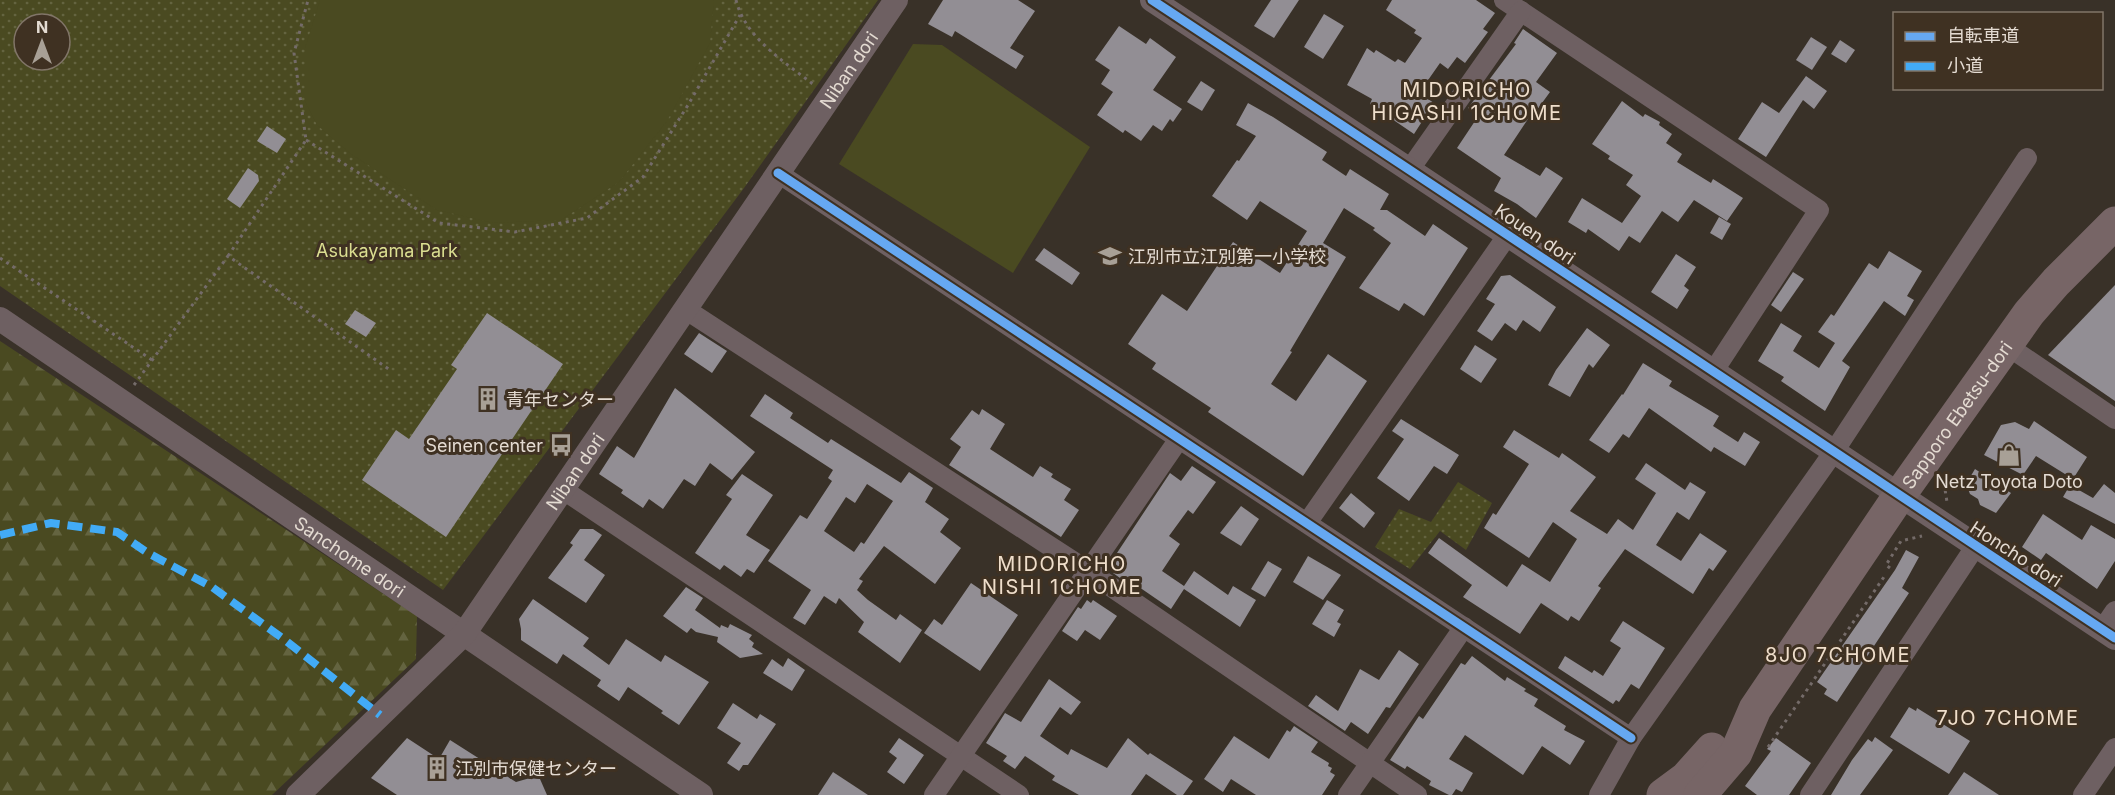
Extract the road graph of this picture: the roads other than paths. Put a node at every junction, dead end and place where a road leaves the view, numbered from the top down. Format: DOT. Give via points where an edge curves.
graph roads {
  1 [pos="896,0"];
  2 [pos="1152,0"];
  3 [pos="1504,0"];
  4 [pos="1521,11"];
  5 [pos="2027,158"];
  6 [pos="1410,169"];
  7 [pos="778,173"];
  8 [pos="2115,223"];
  9 [pos="1507,236"];
  10 [pos="685,309"];
  11 [pos="0,319"];
  12 [pos="2006,345"];
  13 [pos="1713,372"];
  14 [pos="2115,419"];
  15 [pos="1179,439"];
  16 [pos="1833,453"];
  17 [pos="562,489"];
  18 [pos="1899,496"];
  19 [pos="1307,523"];
  20 [pos="1975,547"];
  21 [pos="1088,571"];
  22 [pos="1464,627"];
  23 [pos="2111,627"];
  24 [pos="464,634"];
  25 [pos="1755,709"];
  26 [pos="1631,738"];
  27 [pos="2115,748"];
  28 [pos="960,756"];
  29 [pos="1370,763"];
  30 [pos="1708,793"];
  31 [pos="697,794"];
  32 [pos="298,795"];
  33 [pos="933,795"];
  34 [pos="1019,795"];
  35 [pos="1348,795"];
  36 [pos="1417,795"];
  37 [pos="1599,795"];
  38 [pos="1663,795"];
  39 [pos="1810,795"];
  40 [pos="2083,795"];
  1 -- 7 [label="street, Niban dori"];
  2 -- 6 [label="street, Kouen dori"];
  3 -- 4 [label="street"];
  4 -- 6 [label="street"];
  4 -- 13 [label="street" via="1819,210"];
  5 -- 16 [label="street"];
  6 -- 9 [label="street, Kouen dori"];
  7 -- 10 [label="street, Niban dori"];
  7 -- 15 [label="street"];
  8 -- 12 [label="highway, Sapporo Ebetsu-dori" via="2056,282"];
  9 -- 13 [label="street, Kouen dori"];
  9 -- 19 [label="street"];
  10 -- 17 [label="street, Niban dori"];
  10 -- 21 [label="street"];
  11 -- 24 [label="street, Sanchome dori"];
  12 -- 14 [label="street"];
  12 -- 18 [label="highway, Sapporo Ebetsu-dori"];
  13 -- 16 [label="street, Kouen dori"];
  15 -- 19 [label="street"];
  15 -- 21 [label="street"];
  16 -- 18 [label="street, Kouen dori"];
  16 -- 26 [label="street"];
  17 -- 24 [label="street, Niban dori"];
  17 -- 28 [label="street"];
  18 -- 20 [label="street, Honcho dori"];
  18 -- 25 [label="highway, Sapporo Ebetsu-dori"];
  19 -- 22 [label="street"];
  20 -- 23 [label="street, Honcho dori"];
  20 -- 39 [label="street"];
  21 -- 28 [label="street"];
  21 -- 29 [label="street"];
  22 -- 26 [label="street"];
  22 -- 29 [label="street"];
  24 -- 31 [label="street, Sanchome dori"];
  24 -- 32 [label="street, Niban dori"];
  25 -- 30 [label="highway, Sapporo Ebetsu-dori" via="1736,753"];
  25 -- 38 [label="highway, Sapporo Ebetsu-dori" via="1686,778"];
  26 -- 37 [label="street"];
  27 -- 40 [label="street"];
  28 -- 33 [label="street"];
  28 -- 34 [label="street"];
  29 -- 35 [label="street"];
  29 -- 36 [label="street"];
}
